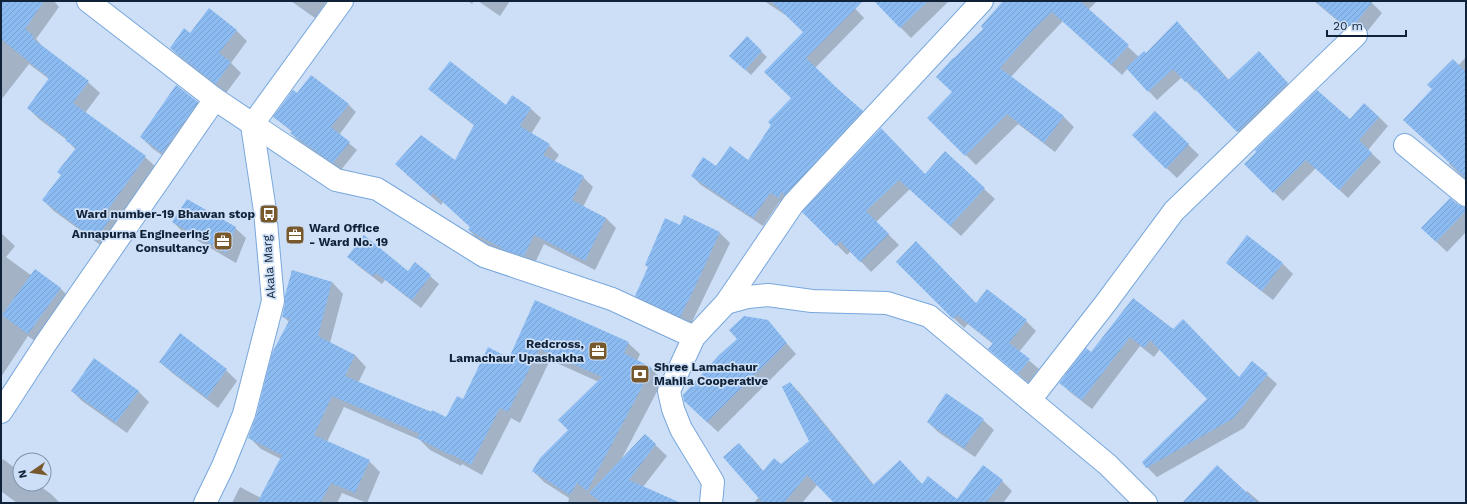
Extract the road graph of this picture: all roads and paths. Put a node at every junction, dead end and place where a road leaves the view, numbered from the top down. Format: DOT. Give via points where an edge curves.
graph roads {
  1 [pos="88,1"];
  2 [pos="342,1"];
  3 [pos="982,1"];
  4 [pos="1356,35"];
  5 [pos="215,99"];
  6 [pos="252,125"];
  7 [pos="1405,145"];
  8 [pos="1466,195"];
  9 [pos="726,304"];
  10 [pos="694,337"];
  11 [pos="1030,400"];
  12 [pos="1,412"];
  13 [pos="205,503"];
  14 [pos="712,503"];
  15 [pos="1146,503"];
  1 -- 5 [label="street"];
  2 -- 6 [label="street"];
  3 -- 9 [label="street" via="793,204"];
  4 -- 11 [label="street" via="1174,211"];
  5 -- 6 [label="street"];
  5 -- 12 [label="street"];
  6 -- 10 [label="street" via="336,180 376,189 484,256 612,299"];
  6 -- 13 [label="street, Akala Marg" via="265,211 273,300 244,414"];
  7 -- 8 [label="street"];
  9 -- 10 [label="street"];
  9 -- 11 [label="street" via="748,297 768,295 812,301 887,303 929,316"];
  10 -- 14 [label="street" via="669,391 681,429 713,482"];
  11 -- 15 [label="street" via="1108,465"];
}
